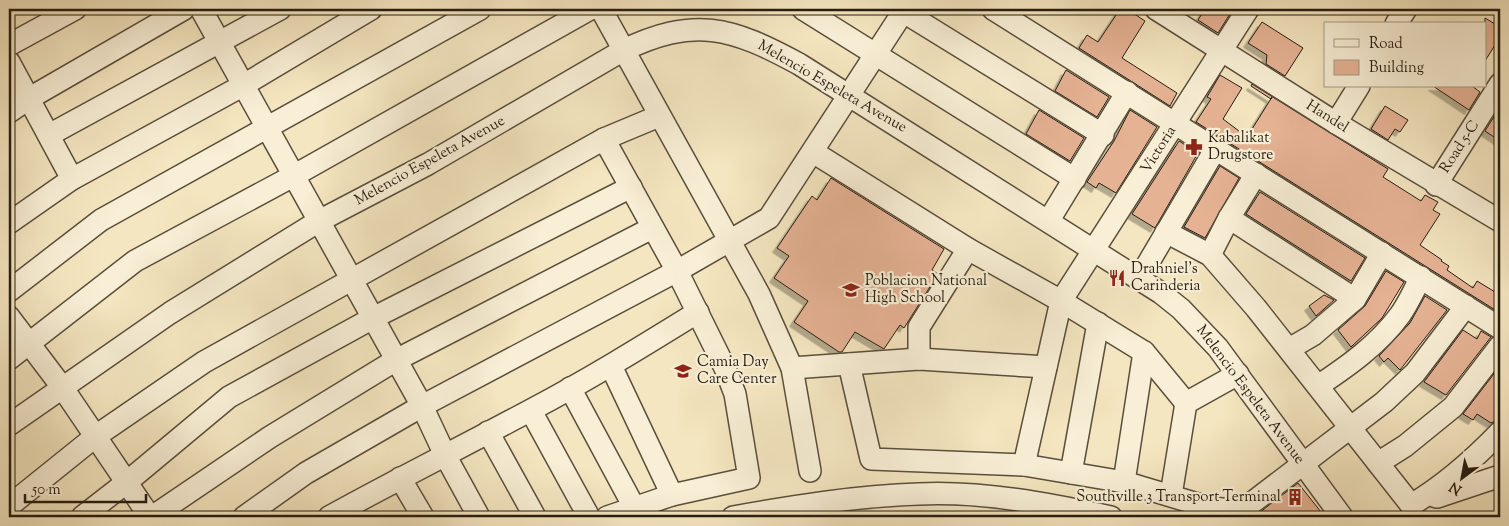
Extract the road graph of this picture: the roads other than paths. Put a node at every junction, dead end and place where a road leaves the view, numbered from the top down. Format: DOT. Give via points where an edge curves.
graph roads {
  1 [pos="75,9"];
  2 [pos="184,9"];
  3 [pos="201,9"];
  4 [pos="280,9"];
  5 [pos="371,9"];
  6 [pos="480,9"];
  7 [pos="590,9"];
  8 [pos="601,9"];
  9 [pos="803,9"];
  10 [pos="993,9"];
  11 [pos="1156,9"];
  12 [pos="1248,9"];
  13 [pos="1406,9"];
  14 [pos="903,10"];
  15 [pos="1397,22"];
  16 [pos="219,43"];
  17 [pos="9,45"];
  18 [pos="1223,50"];
  19 [pos="622,51"];
  20 [pos="876,55"];
  21 [pos="9,62"];
  22 [pos="1500,84"];
  23 [pos="242,86"];
  24 [pos="1358,88"];
  25 [pos="1127,92"];
  26 [pos="850,95"];
  27 [pos="28,99"];
  28 [pos="9,112"];
  29 [pos="659,116"];
  30 [pos="1176,123"];
  31 [pos="1336,123"];
  32 [pos="267,126"];
  33 [pos="49,135"];
  34 [pos="1103,135"];
  35 [pos="604,139"];
  36 [pos="1216,148"];
  37 [pos="813,152"];
  38 [pos="295,174"];
  39 [pos="1256,174"];
  40 [pos="72,179"];
  41 [pos="1075,179"];
  42 [pos="1436,185"];
  43 [pos="631,187"];
  44 [pos="1229,218"];
  45 [pos="1049,220"];
  46 [pos="319,221"];
  47 [pos="1500,221"];
  48 [pos="9,223"];
  49 [pos="652,228"];
  50 [pos="1166,232"];
  51 [pos="728,241"];
  52 [pos="968,249"];
  53 [pos="1096,250"];
  54 [pos="1382,253"];
  55 [pos="1210,255"];
  56 [pos="677,271"];
  57 [pos="1421,277"];
  58 [pos="1140,278"];
  59 [pos="351,279"];
  60 [pos="9,291"];
  61 [pos="1354,299"];
  62 [pos="1061,301"];
  63 [pos="1466,306"];
  64 [pos="698,312"];
  65 [pos="9,317"];
  66 [pos="373,318"];
  67 [pos="1098,323"];
  68 [pos="1500,328"];
  69 [pos="30,342"];
  70 [pos="1500,346"];
  71 [pos="1288,349"];
  72 [pos="1144,352"];
  73 [pos="9,358"];
  74 [pos="919,359"];
  75 [pos="396,360"];
  76 [pos="850,364"];
  77 [pos="611,366"];
  78 [pos="1046,367"];
  79 [pos="792,368"];
  80 [pos="1238,374"];
  81 [pos="1318,386"];
  82 [pos="62,387"];
  83 [pos="570,388"];
  84 [pos="1186,402"];
  85 [pos="422,406"];
  86 [pos="531,411"];
  87 [pos="9,425"];
  88 [pos="1350,427"];
  89 [pos="488,432"];
  90 [pos="1500,432"];
  91 [pos="96,436"];
  92 [pos="445,455"];
  93 [pos="1378,463"];
  94 [pos="1024,465"];
  95 [pos="1303,465"];
  96 [pos="810,471"];
  97 [pos="1071,473"];
  98 [pos="1500,476"];
  99 [pos="400,478"];
  100 [pos="128,482"];
  101 [pos="1124,482"];
  102 [pos="1428,494"];
  103 [pos="672,495"];
  104 [pos="1171,495"];
  105 [pos="9,506"];
  106 [pos="634,507"];
  107 [pos="82,517"];
  108 [pos="151,517"];
  109 [pos="244,517"];
  110 [pos="330,517"];
  111 [pos="423,517"];
  112 [pos="479,517"];
  113 [pos="535,517"];
  114 [pos="589,517"];
  115 [pos="607,517"];
  116 [pos="733,517"];
  117 [pos="1111,517"];
  118 [pos="1342,517"];
  1 -- 17 [label="street"];
  2 -- 27 [label="street"];
  3 -- 16 [label="street"];
  4 -- 16 [label="street"];
  5 -- 23 [label="street"];
  6 -- 32 [label="street"];
  7 -- 38 [label="street"];
  8 -- 19 [label="street"];
  9 -- 20 [label="street"];
  10 -- 25 [label="street"];
  11 -- 18 [label="street, Handel"];
  12 -- 18 [label="street, Victoria"];
  13 -- 15 [label="street"];
  14 -- 20 [label="street"];
  14 -- 34 [label="street"];
  16 -- 23 [label="street"];
  16 -- 33 [label="street"];
  18 -- 30 [label="street, Victoria"];
  18 -- 31 [label="street, Handel"];
  19 -- 26 [label="street, Melencio Espeleta Avenue" via="649,38 681,30 730,32 770,48"];
  19 -- 29 [label="street"];
  19 -- 46 [label="street, Melencio Espeleta Avenue" via="428,164"];
  20 -- 26 [label="street"];
  20 -- 41 [label="street"];
  21 -- 27 [label="street"];
  22 -- 42 [label="street, Road 5-C"];
  23 -- 32 [label="street"];
  23 -- 40 [label="street"];
  24 -- 31 [label="street"];
  25 -- 30 [label="street"];
  25 -- 34 [label="street"];
  26 -- 37 [label="street"];
  26 -- 45 [label="street, Melencio Espeleta Avenue"];
  27 -- 28 [label="street"];
  27 -- 33 [label="street"];
  29 -- 35 [label="street"];
  29 -- 51 [label="street"];
  30 -- 36 [label="street"];
  30 -- 53 [label="street, Victoria"];
  31 -- 42 [label="street, Handel"];
  32 -- 38 [label="street"];
  32 -- 60 [label="street" via="101,220"];
  33 -- 40 [label="street"];
  34 -- 41 [label="street"];
  35 -- 43 [label="street"];
  35 -- 59 [label="street"];
  36 -- 39 [label="street"];
  36 -- 50 [label="street"];
  37 -- 51 [label="street" via="769,218"];
  37 -- 52 [label="street"];
  38 -- 46 [label="street"];
  38 -- 69 [label="street" via="135,261"];
  39 -- 44 [label="street"];
  39 -- 54 [label="street"];
  40 -- 48 [label="street"];
  41 -- 45 [label="street"];
  42 -- 47 [label="street, Handel"];
  43 -- 49 [label="street"];
  43 -- 66 [label="street"];
  44 -- 55 [label="street"];
  44 -- 61 [label="street"];
  45 -- 53 [label="street, Melencio Espeleta Avenue"];
  46 -- 59 [label="street"];
  46 -- 82 [label="street, Melencio Espeleta Avenue" via="170,313"];
  49 -- 56 [label="street"];
  49 -- 75 [label="street"];
  50 -- 55 [label="street"];
  50 -- 58 [label="street"];
  51 -- 56 [label="street"];
  51 -- 79 [label="street" via="759,294"];
  52 -- 62 [label="street"];
  52 -- 74 [label="street" via="919,327"];
  53 -- 58 [label="street, Melencio Espeleta Avenue"];
  53 -- 62 [label="street, Victoria"];
  54 -- 57 [label="street"];
  54 -- 61 [label="street"];
  55 -- 71 [label="street"];
  56 -- 64 [label="street"];
  56 -- 85 [label="street"];
  57 -- 63 [label="street"];
  57 -- 81 [label="street" via="1382,338"];
  58 -- 80 [label="street, Melencio Espeleta Avenue" via="1188,315"];
  59 -- 66 [label="street"];
  59 -- 91 [label="street" via="204,362"];
  61 -- 71 [label="street" via="1313,335"];
  62 -- 67 [label="street"];
  62 -- 78 [label="street"];
  63 -- 68 [label="street"];
  63 -- 88 [label="street" via="1415,373"];
  64 -- 77 [label="street"];
  64 -- 103 [label="street" via="735,394 748,478"];
  65 -- 69 [label="street"];
  66 -- 75 [label="street"];
  66 -- 100 [label="street" via="229,397"];
  67 -- 72 [label="street"];
  67 -- 97 [label="street"];
  69 -- 73 [label="street"];
  69 -- 82 [label="street"];
  70 -- 93 [label="street" via="1453,407 1405,446"];
  71 -- 81 [label="street"];
  72 -- 84 [label="street"];
  72 -- 101 [label="street"];
  74 -- 76 [label="street"];
  74 -- 78 [label="street"];
  75 -- 85 [label="street"];
  75 -- 108 [label="street" via="270,437"];
  76 -- 79 [label="street"];
  76 -- 94 [label="street" via="871,460"];
  77 -- 83 [label="street"];
  77 -- 103 [label="street"];
  78 -- 94 [label="street"];
  79 -- 96 [label="street"];
  80 -- 84 [label="street"];
  80 -- 95 [label="street, Melencio Espeleta Avenue"];
  81 -- 88 [label="street"];
  82 -- 87 [label="street, Melencio Espeleta Avenue"];
  82 -- 91 [label="street"];
  83 -- 86 [label="street"];
  83 -- 106 [label="street"];
  84 -- 104 [label="street"];
  85 -- 92 [label="street"];
  85 -- 109 [label="street" via="306,473"];
  86 -- 89 [label="street"];
  86 -- 114 [label="street"];
  88 -- 93 [label="street"];
  88 -- 95 [label="street"];
  89 -- 92 [label="street"];
  89 -- 113 [label="street"];
  90 -- 102 [label="street" via="1474,459"];
  91 -- 100 [label="street"];
  91 -- 105 [label="street"];
  92 -- 99 [label="street"];
  92 -- 112 [label="street"];
  93 -- 102 [label="street" via="1411,505"];
  94 -- 97 [label="street"];
  95 -- 104 [label="street" via="1249,505 1233,510 1211,508"];
  95 -- 118 [label="street, Melencio Espeleta Avenue"];
  97 -- 101 [label="street"];
  98 -- 102 [label="street" via="1437,497"];
  99 -- 110 [label="street"];
  99 -- 111 [label="street"];
  100 -- 107 [label="street"];
  100 -- 108 [label="street"];
  101 -- 104 [label="street"];
  103 -- 106 [label="street"];
  106 -- 115 [label="street"];
  116 -- 117 [label="street" via="848,499 920,494 1033,502"];
}
